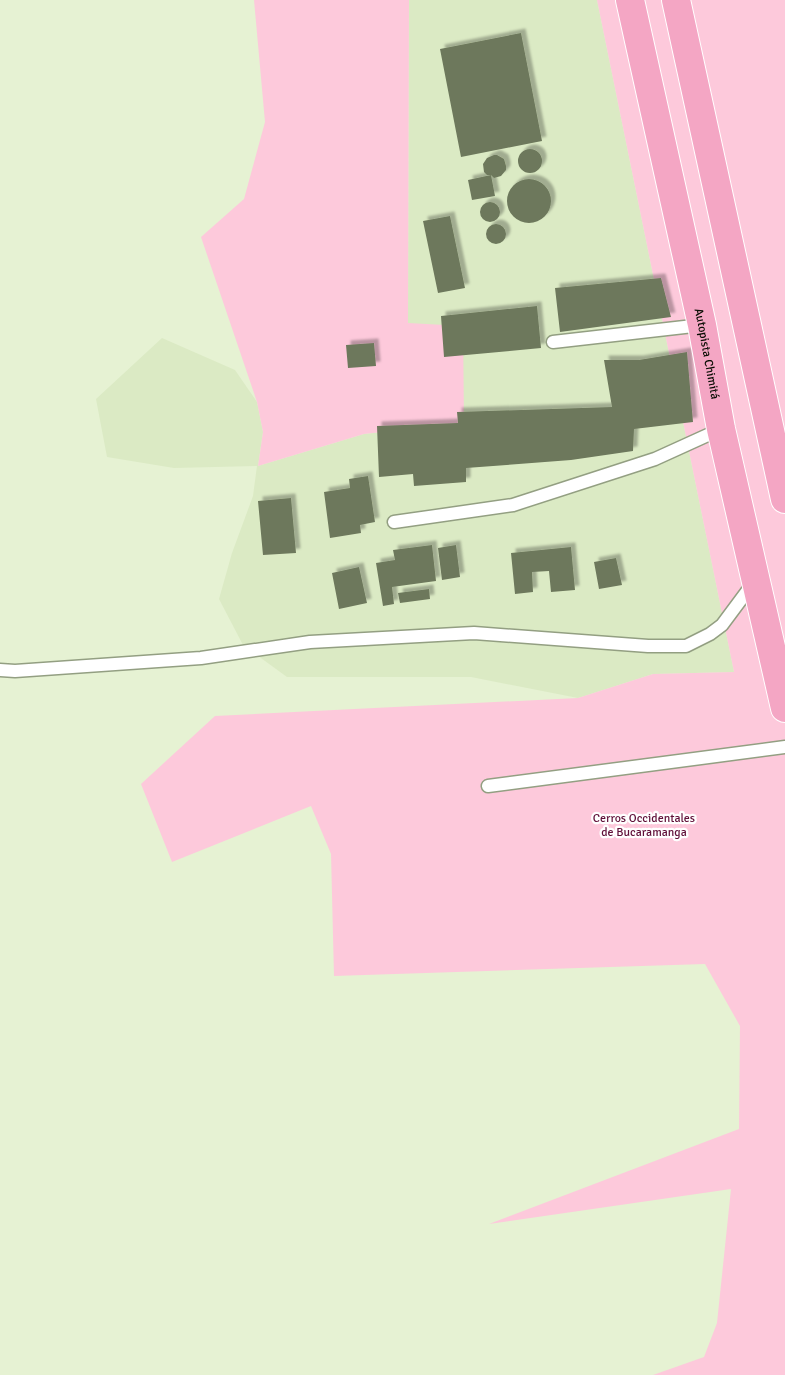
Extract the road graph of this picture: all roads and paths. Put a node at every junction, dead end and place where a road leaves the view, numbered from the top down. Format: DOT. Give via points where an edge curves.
graph roads {
  1 [pos="630,0"];
  2 [pos="676,0"];
  3 [pos="702,325"];
  4 [pos="553,342"];
  5 [pos="721,430"];
  6 [pos="785,499"];
  7 [pos="394,522"];
  8 [pos="756,580"];
  9 [pos="0,670"];
  10 [pos="785,708"];
  11 [pos="785,746"];
  12 [pos="488,786"];
  1 -- 3 [label="highway, Autopista Chimitá"];
  2 -- 6 [label="highway"];
  3 -- 4 [label="lane"];
  3 -- 5 [label="highway, Autopista Chimitá"];
  5 -- 7 [label="lane" via="655,459 513,505"];
  5 -- 8 [label="highway, Autopista Chimitá"];
  8 -- 9 [label="lane" via="722,625 686,646 474,633 310,642 200,658"];
  8 -- 10 [label="highway, Autopista Chimitá"];
  11 -- 12 [label="lane"];
}
